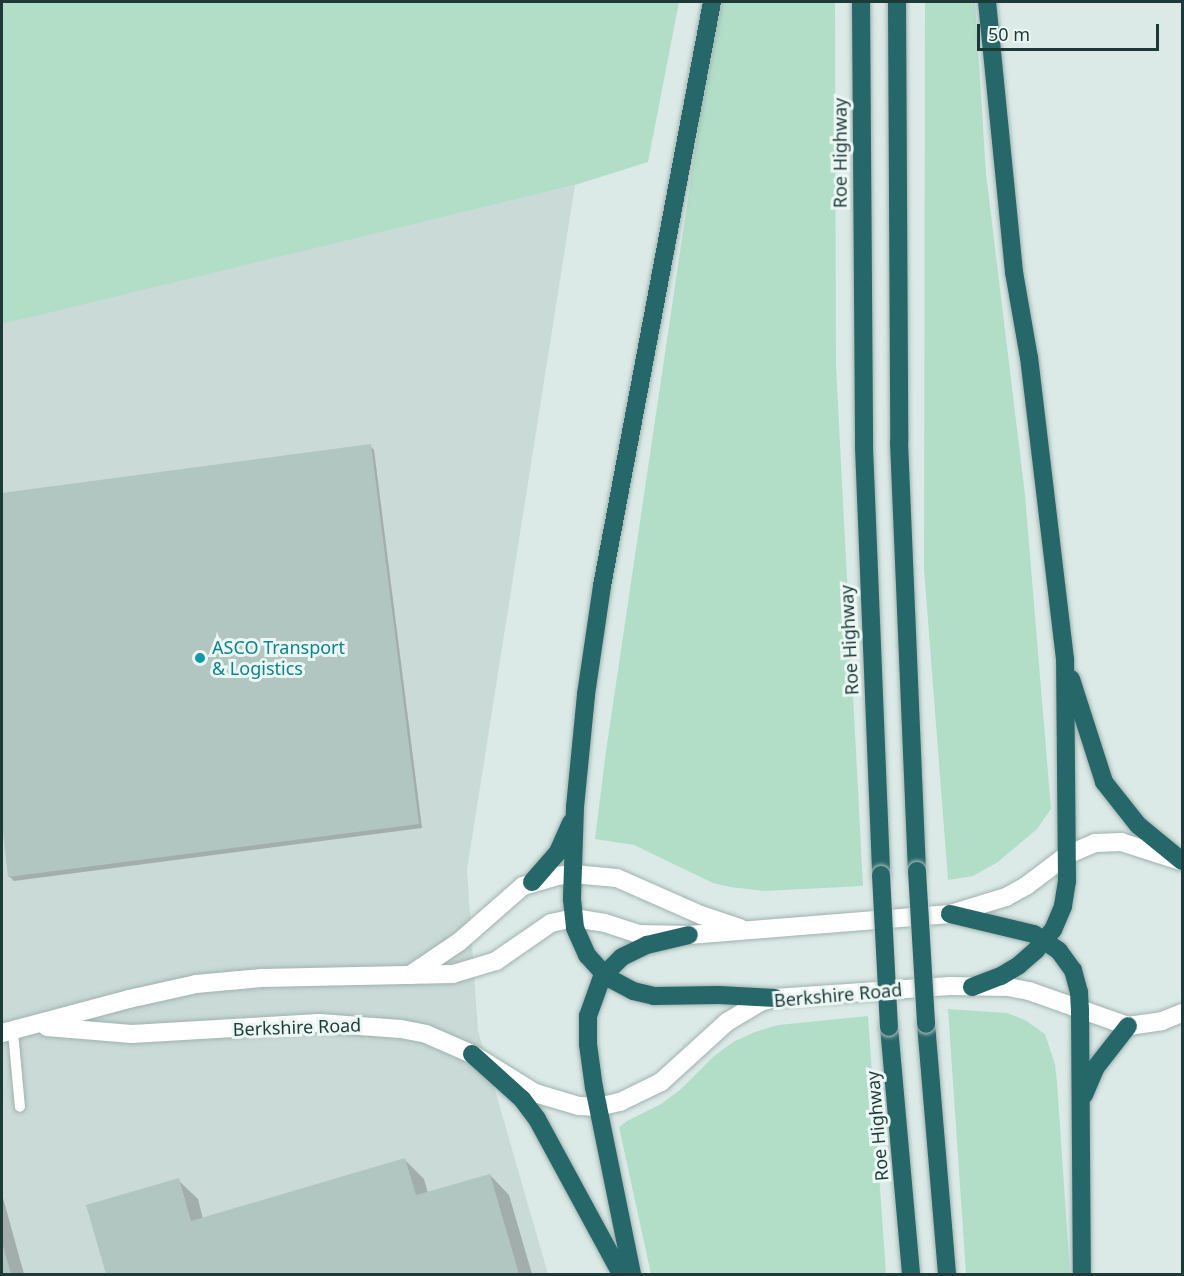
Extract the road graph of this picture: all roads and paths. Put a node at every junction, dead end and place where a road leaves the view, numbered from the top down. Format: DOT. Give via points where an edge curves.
graph roads {
  1 [pos="712,2"];
  2 [pos="861,2"];
  3 [pos="897,2"];
  4 [pos="987,2"];
  5 [pos="1065,659"];
  6 [pos="575,807"];
  7 [pos="1067,855"];
  8 [pos="1182,862"];
  9 [pos="573,874"];
  10 [pos="532,882"];
  11 [pos="950,914"];
  12 [pos="574,918"];
  13 [pos="759,931"];
  14 [pos="689,934"];
  15 [pos="1045,940"];
  16 [pos="604,974"];
  17 [pos="410,975"];
  18 [pos="972,987"];
  19 [pos="775,998"];
  20 [pos="1080,1009"];
  21 [pos="1182,1013"];
  22 [pos="34,1026"];
  23 [pos="1128,1026"];
  24 [pos="7,1033"];
  25 [pos="472,1054"];
  26 [pos="20,1107"];
  27 [pos="598,1107"];
  28 [pos="1080,1112"];
  29 [pos="621,1275"];
  30 [pos="632,1275"];
  31 [pos="911,1275"];
  32 [pos="947,1275"];
  33 [pos="1082,1275"];
  1 -- 6 [label="highway" via="602,586"];
  2 -- 31 [label="highway, Roe Highway, bridge" via="864,447 881,875"];
  3 -- 32 [label="highway, bridge" via="898,442 917,872"];
  4 -- 5 [label="highway" via="1014,272 1029,358"];
  5 -- 7 [label="highway"];
  5 -- 8 [label="highway" via="1104,782 1138,825"];
  6 -- 9 [label="highway"];
  6 -- 10 [label="highway" via="558,852"];
  7 -- 8 [label="main road, Berkshire Road" via="1095,843 1121,842"];
  7 -- 11 [label="main road, Berkshire Road" via="1006,897"];
  7 -- 15 [label="highway" via="1063,906"];
  9 -- 10 [label="main road, Berkshire Road"];
  9 -- 12 [label="highway"];
  9 -- 13 [label="main road, Berkshire Road" via="617,879 701,915"];
  10 -- 17 [label="main road, Berkshire Road" via="459,942"];
  11 -- 13 [label="main road, Berkshire Road"];
  11 -- 15 [label="highway" via="1017,929"];
  12 -- 14 [label="main road, Berkshire Road" via="638,934"];
  12 -- 16 [label="highway" via="587,955"];
  12 -- 17 [label="main road, Berkshire Road" via="551,923 509,954 478,968 453,974"];
  13 -- 14 [label="main road, Berkshire Road"];
  14 -- 16 [label="highway" via="634,950"];
  15 -- 18 [label="highway" via="1019,965"];
  15 -- 20 [label="highway" via="1073,970"];
  16 -- 19 [label="highway" via="633,991 654,996"];
  16 -- 27 [label="highway" via="591,1002 587,1029"];
  17 -- 22 [label="main road, Berkshire Road" via="262,978 196,984"];
  18 -- 19 [label="main road, Berkshire Road"];
  18 -- 20 [label="main road, Berkshire Road" via="1029,991"];
  19 -- 27 [label="main road, Berkshire Road" via="760,1002 728,1022 661,1082 620,1102"];
  20 -- 23 [label="main road, Berkshire Road"];
  20 -- 28 [label="highway"];
  21 -- 23 [label="main road, Berkshire Road" via="1162,1021"];
  22 -- 24 [label="main road, Berkshire Road"];
  22 -- 25 [label="main road, Berkshire Road" via="132,1034 347,1023 426,1034"];
  23 -- 28 [label="highway" via="1091,1075"];
  24 -- 26 [label="lane"];
  25 -- 27 [label="main road, Berkshire Road" via="535,1093 579,1106"];
  25 -- 29 [label="highway" via="522,1099 537,1119"];
  27 -- 30 [label="highway"];
  28 -- 33 [label="highway"];
}
